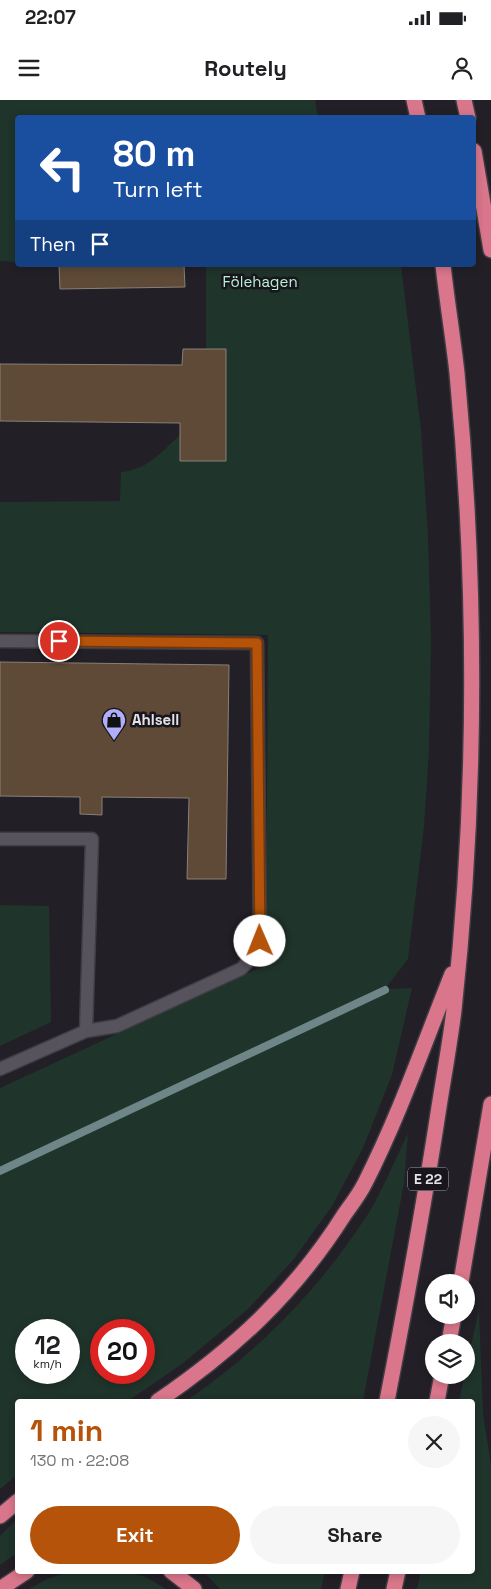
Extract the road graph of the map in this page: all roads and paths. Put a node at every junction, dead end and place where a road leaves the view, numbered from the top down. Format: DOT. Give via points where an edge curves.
graph roads {
  1 [pos="414,100"];
  2 [pos="464,100"];
  3 [pos="417,115"];
  4 [pos="467,115"];
  5 [pos="476,164"];
  6 [pos="491,250"];
  7 [pos="443,267"];
  8 [pos="0,641"];
  9 [pos="0,839"];
  10 [pos="459,956"];
  11 [pos="86,1031"];
  12 [pos="0,1069"];
  13 [pos="491,1104"];
  14 [pos="462,1274"];
  15 [pos="440,1384"];
  16 [pos="161,1399"];
  17 [pos="387,1399"];
  18 [pos="437,1399"];
  19 [pos="15,1504"];
  20 [pos="0,1516"];
  21 [pos="22,1574"];
  22 [pos="175,1574"];
  23 [pos="351,1574"];
  24 [pos="397,1574"];
  25 [pos="0,1589"];
  26 [pos="194,1589"];
  27 [pos="348,1589"];
  28 [pos="394,1589"];
  1 -- 3 [label="highway"];
  2 -- 4 [label="highway"];
  5 -- 6 [label="highway"];
  7 -- 10 [label="highway, E 22" via="457,371 466,489 472,650 471,784"];
  8 -- 11 [label="lane" via="257,643 260,941 254,955 241,969 117,1026"];
  9 -- 11 [label="lane" via="92,839"];
  10 -- 16 [label="highway" via="391,1127 364,1185 331,1236 300,1278 266,1314 228,1348"];
  10 -- 17 [label="highway, E 22" via="424,1204"];
  11 -- 12 [label="lane"];
  13 -- 14 [label="highway"];
  15 -- 18 [label="highway"];
  19 -- 20 [label="highway"];
  21 -- 25 [label="highway"];
  22 -- 26 [label="highway"];
  23 -- 27 [label="highway"];
  24 -- 28 [label="highway"];
}
